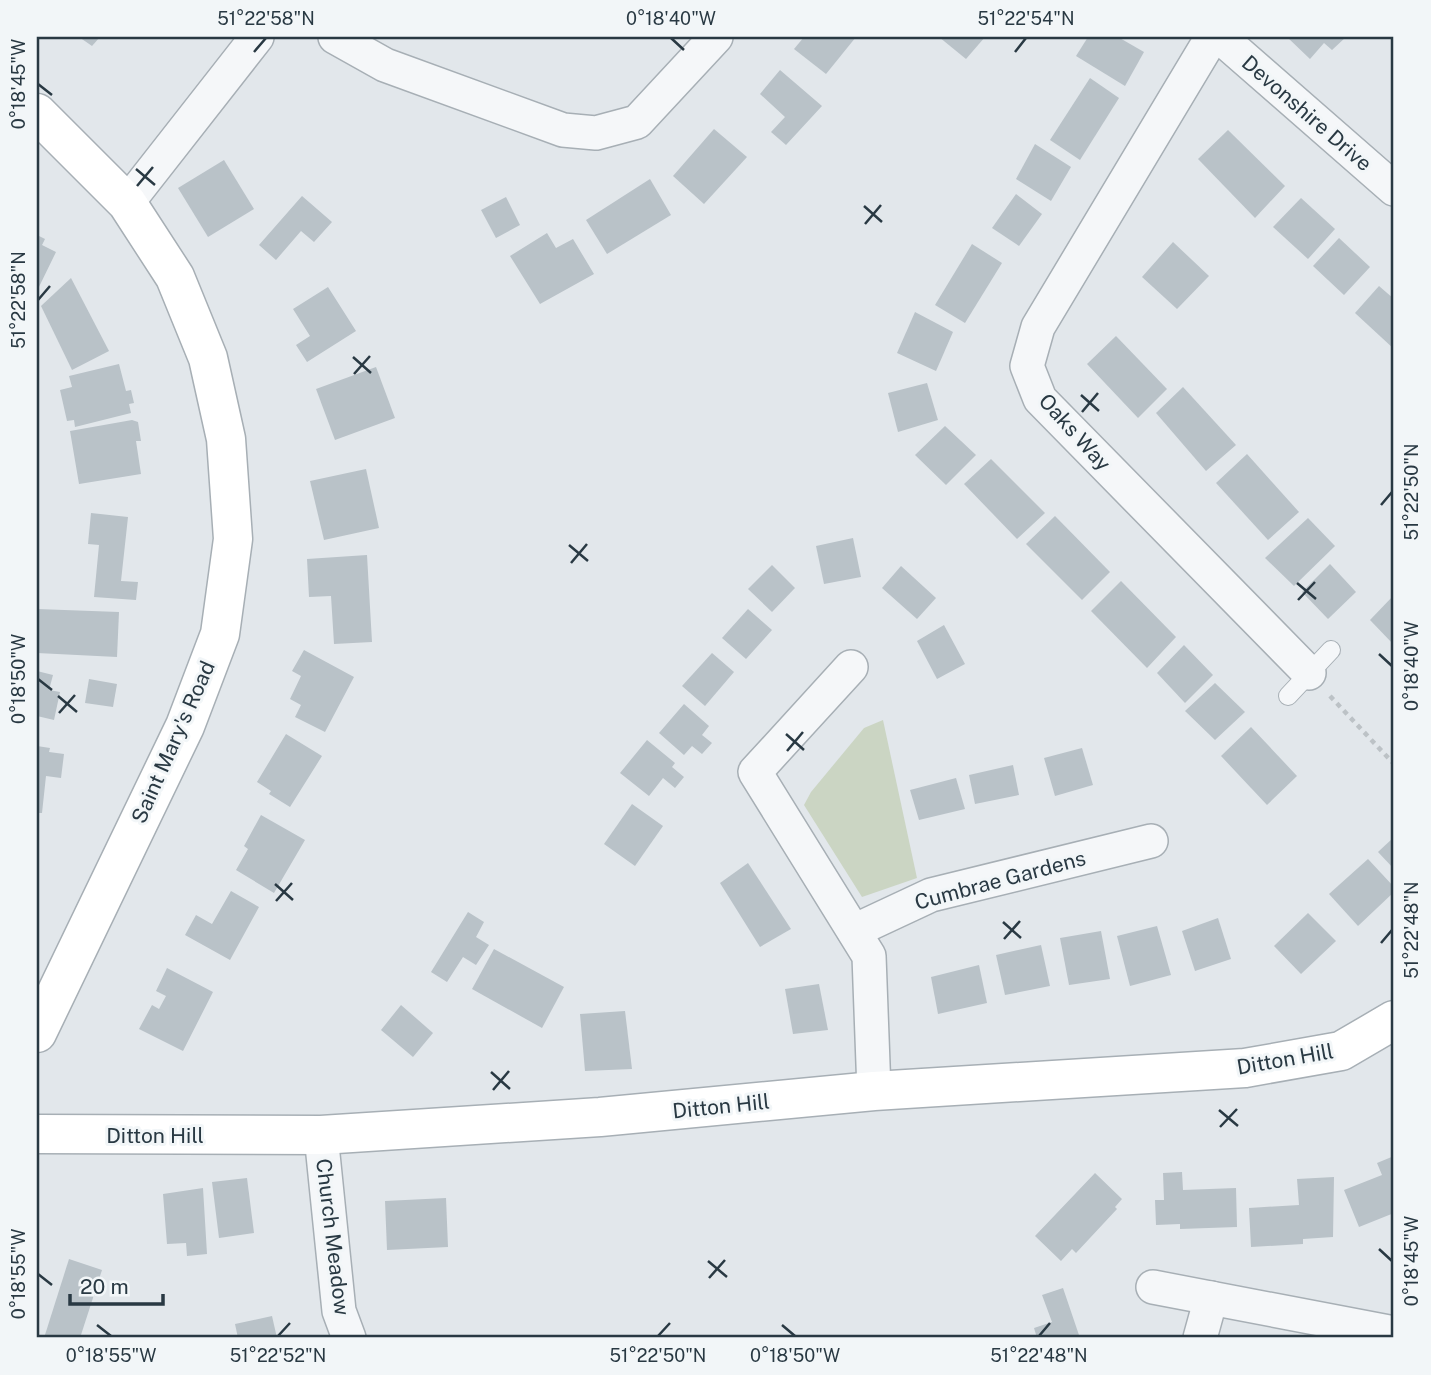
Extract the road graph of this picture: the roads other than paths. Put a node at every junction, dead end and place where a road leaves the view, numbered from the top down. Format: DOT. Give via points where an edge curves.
graph roads {
  1 [pos="257,37"];
  2 [pos="335,37"];
  3 [pos="716,37"];
  4 [pos="1212,37"];
  5 [pos="1220,37"];
  6 [pos="37,113"];
  7 [pos="1394,188"];
  8 [pos="127,203"];
  9 [pos="851,667"];
  10 [pos="1310,673"];
  11 [pos="1151,841"];
  12 [pos="853,931"];
  13 [pos="1394,1020"];
  14 [pos="37,1033"];
  15 [pos="874,1091"];
  16 [pos="37,1134"];
  17 [pos="321,1135"];
  18 [pos="1153,1287"];
  19 [pos="1210,1298"];
  20 [pos="1394,1332"];
  21 [pos="349,1338"];
  22 [pos="1200,1338"];
  1 -- 8 [label="street"];
  2 -- 3 [label="street" via="385,65 563,130 596,133 637,122"];
  4 -- 10 [label="street, Oaks Way" via="1038,327 1027,366 1040,399"];
  5 -- 7 [label="street, Devonshire Drive"];
  6 -- 8 [label="street, Saint Mary's Road"];
  8 -- 14 [label="street, Saint Mary's Road" via="175,277 208,358 226,439 233,539 220,634 185,726"];
  9 -- 12 [label="street" via="755,772"];
  11 -- 12 [label="street, Cumbrae Gardens" via="931,895"];
  12 -- 15 [label="street" via="869,956"];
  13 -- 15 [label="street, Ditton Hill" via="1341,1051 1245,1068"];
  15 -- 17 [label="street, Ditton Hill" via="600,1117"];
  16 -- 17 [label="street, Ditton Hill"];
  17 -- 21 [label="street, Church Meadow" via="339,1311"];
  18 -- 19 [label="street"];
  19 -- 20 [label="street"];
  19 -- 22 [label="street"];
}
